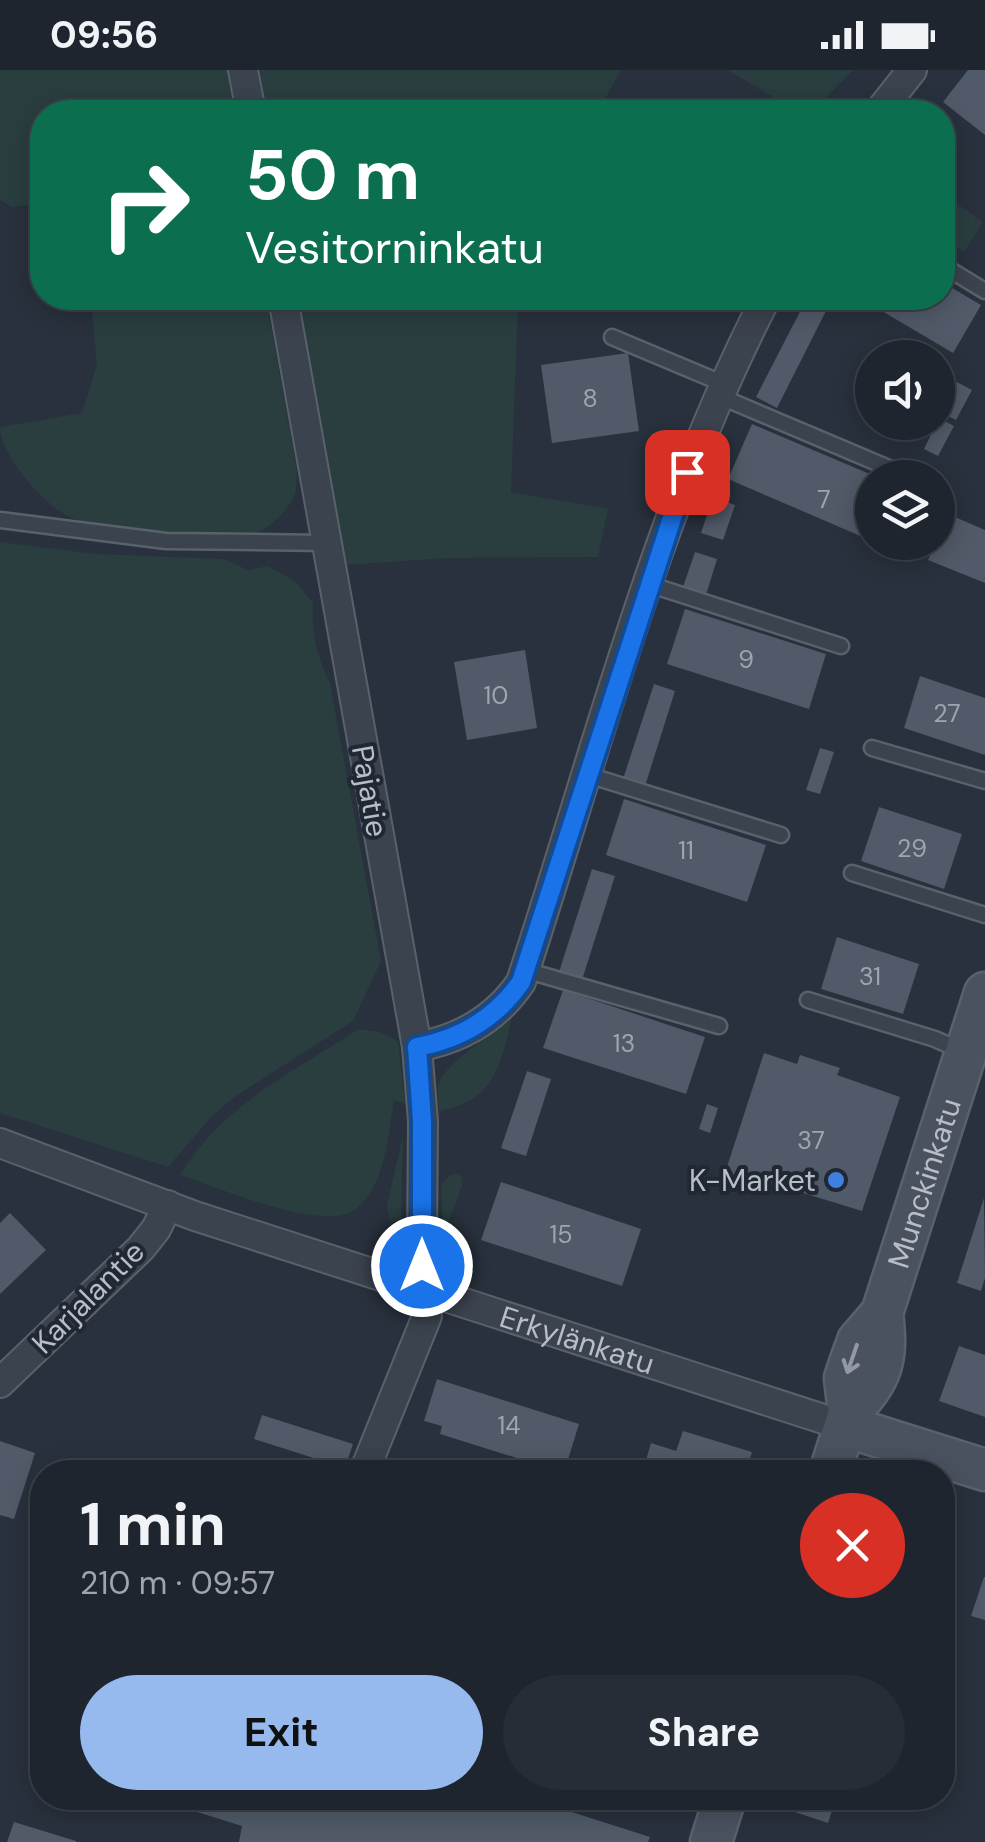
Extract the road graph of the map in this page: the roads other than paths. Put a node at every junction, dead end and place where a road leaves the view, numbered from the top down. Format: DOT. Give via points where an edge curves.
graph roads {
  1 [pos="244,70"];
  2 [pos="912,70"];
  3 [pos="249,100"];
  4 [pos="888,100"];
  5 [pos="955,273"];
  6 [pos="985,290"];
  7 [pos="285,310"];
  8 [pos="760,310"];
  9 [pos="612,337"];
  10 [pos="721,390"];
  11 [pos="873,460"];
  12 [pos="0,520"];
  13 [pos="327,543"];
  14 [pos="648,584"];
  15 [pos="841,646"];
  16 [pos="872,748"];
  17 [pos="588,775"];
  18 [pos="985,781"];
  19 [pos="782,835"];
  20 [pos="852,874"];
  21 [pos="985,915"];
  22 [pos="525,970"];
  23 [pos="985,993"];
  24 [pos="808,1000"];
  25 [pos="719,1026"];
  26 [pos="417,1047"];
  27 [pos="966,1053"];
  28 [pos="0,1143"];
  29 [pos="168,1204"];
  30 [pos="424,1288"];
  31 [pos="0,1384"];
  32 [pos="847,1419"];
  33 [pos="369,1460"];
  34 [pos="834,1460"];
  35 [pos="985,1470"];
  36 [pos="721,1810"];
  37 [pos="711,1842"];
  1 -- 3 [label="street"];
  2 -- 4 [label="street"];
  5 -- 6 [label="lane"];
  7 -- 13 [label="street, Pajatie"];
  8 -- 10 [label="street"];
  9 -- 10 [label="lane"];
  10 -- 11 [label="lane"];
  10 -- 14 [label="street"];
  12 -- 13 [label="lane" via="166,542"];
  13 -- 26 [label="street, Pajatie"];
  14 -- 15 [label="lane"];
  14 -- 17 [label="street"];
  16 -- 18 [label="lane"];
  17 -- 19 [label="lane"];
  17 -- 22 [label="street"];
  20 -- 21 [label="lane"];
  22 -- 25 [label="lane"];
  22 -- 26 [label="street" via="508,1001 475,1027"];
  23 -- 27 [label="main road, Munckinkatu"];
  24 -- 27 [label="lane"];
  26 -- 30 [label="street, Pajatie"];
  27 -- 32 [label="main road, Munckinkatu" via="882,1314 858,1340 845,1378"];
  28 -- 29 [label="street, Erkylänkatu"];
  29 -- 30 [label="street, Erkylänkatu"];
  29 -- 31 [label="street, Karjalantie" via="140,1248"];
  30 -- 32 [label="street, Erkylänkatu"];
  30 -- 33 [label="street, Pajatie" via="423,1330"];
  32 -- 34 [label="main road, Munckinkatu"];
  32 -- 35 [label="main road, Erkylänkatu"];
  36 -- 37 [label="main road"];
}
